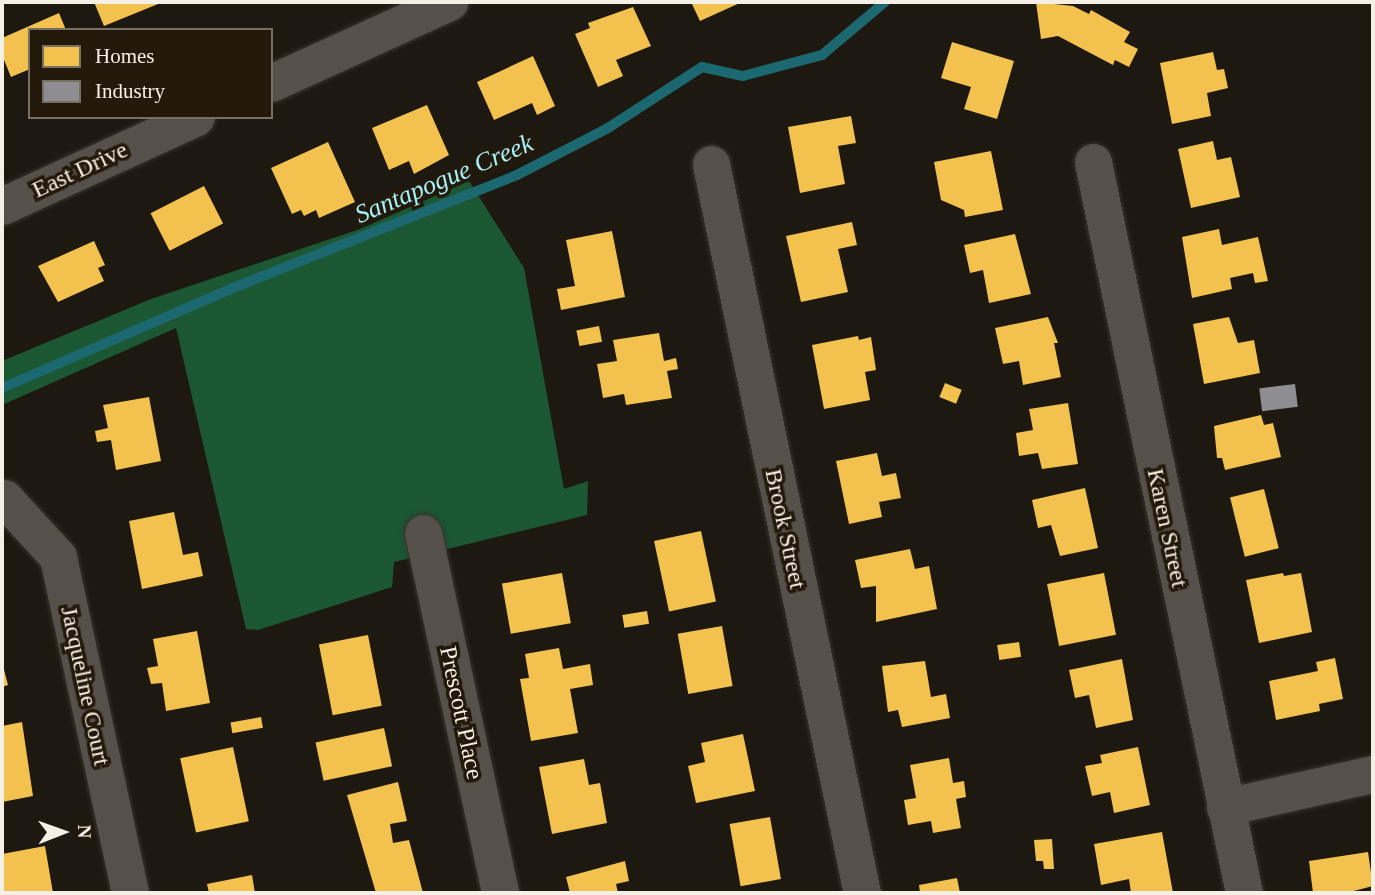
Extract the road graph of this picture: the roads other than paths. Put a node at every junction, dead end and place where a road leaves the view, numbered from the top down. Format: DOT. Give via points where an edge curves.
graph roads {
  1 [pos="449,2"];
  2 [pos="273,82"];
  3 [pos="192,119"];
  4 [pos="1093,162"];
  5 [pos="711,164"];
  6 [pos="2,206"];
  7 [pos="4,498"];
  8 [pos="423,533"];
  9 [pos="1373,774"];
  10 [pos="1224,807"];
  11 [pos="130,893"];
  12 [pos="500,893"];
  13 [pos="862,893"];
  14 [pos="1244,893"];
  1 -- 2 [label="street"];
  3 -- 6 [label="street, East Drive"];
  4 -- 10 [label="street, Karen Street"];
  5 -- 13 [label="street, Brook Street"];
  7 -- 11 [label="street, Jacqueline Court" via="58,557"];
  8 -- 12 [label="street, Prescott Place"];
  9 -- 10 [label="street"];
  10 -- 14 [label="street, Karen Street"];
}
